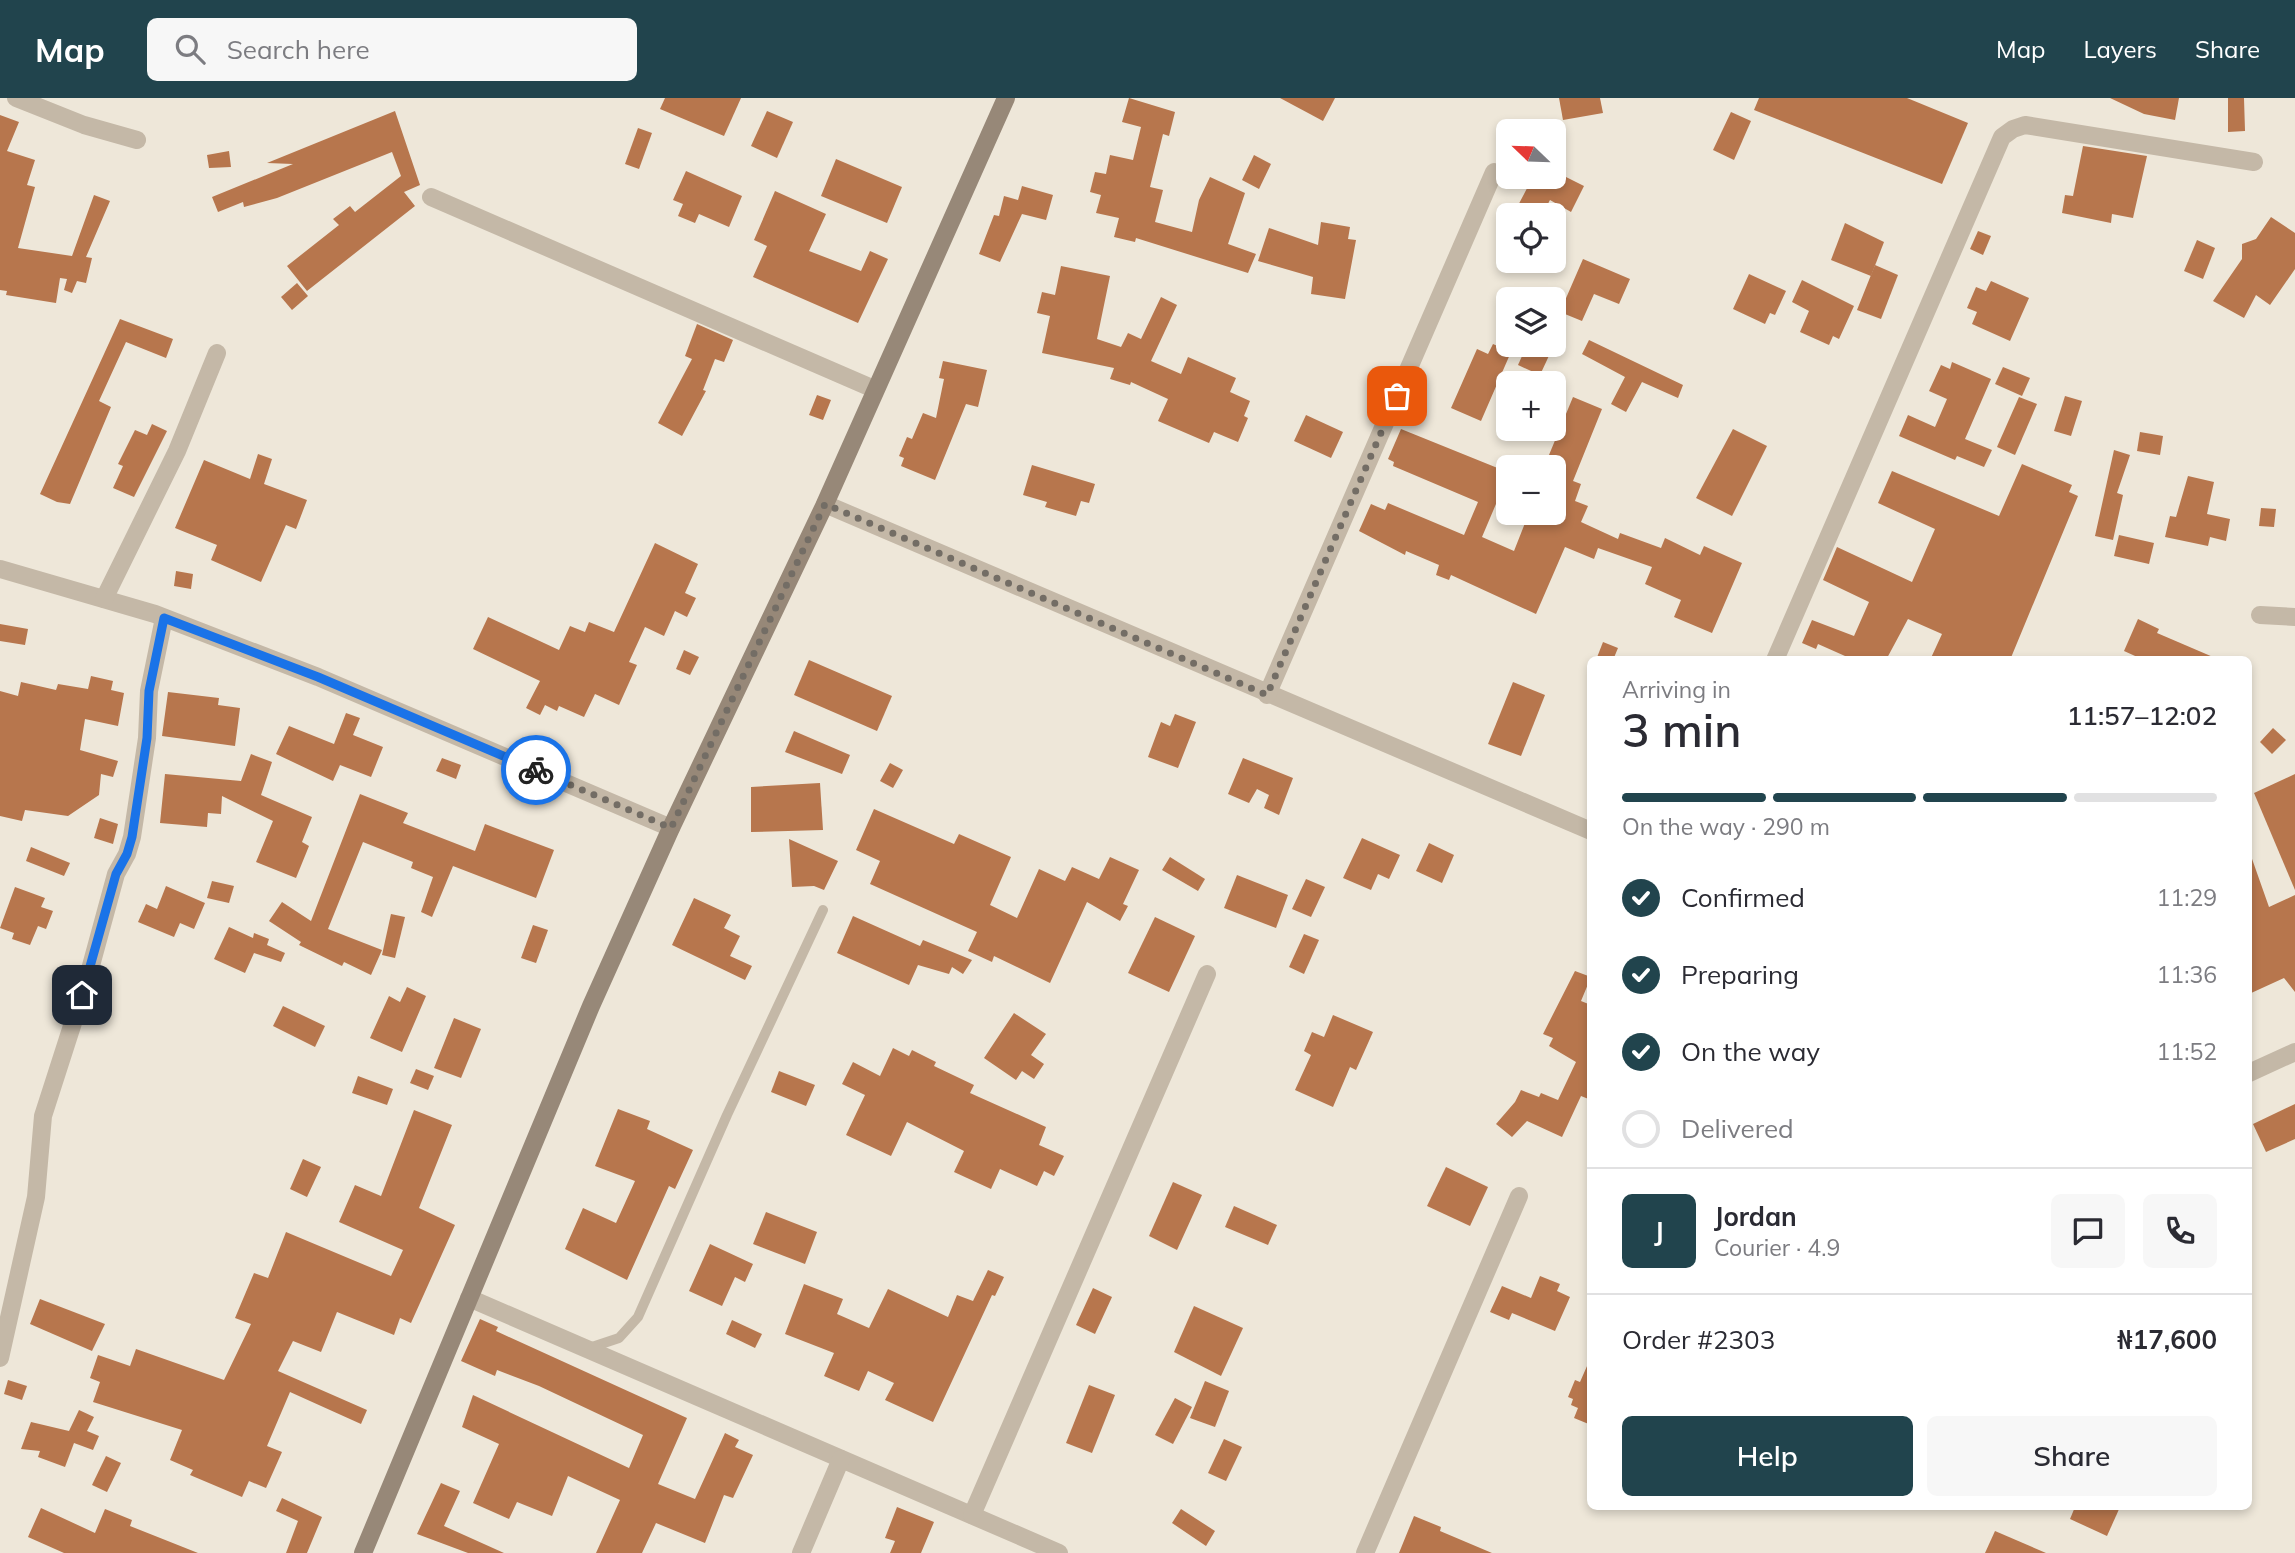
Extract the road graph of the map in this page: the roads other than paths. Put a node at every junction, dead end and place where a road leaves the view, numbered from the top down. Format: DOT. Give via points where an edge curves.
graph roads {
  1 [pos="16,98"];
  2 [pos="1006,98"];
  3 [pos="137,140"];
  4 [pos="2254,162"];
  5 [pos="1494,172"];
  6 [pos="431,197"];
  7 [pos="217,353"];
  8 [pos="874,389"];
  9 [pos="825,504"];
  10 [pos="0,569"];
  11 [pos="104,599"];
  12 [pos="2259,615"];
  13 [pos="2295,617"];
  14 [pos="164,618"];
  15 [pos="1777,656"];
  16 [pos="1267,695"];
  17 [pos="671,828"];
  18 [pos="1587,829"];
  19 [pos="823,910"];
  20 [pos="1207,974"];
  21 [pos="2295,1052"];
  22 [pos="2252,1072"];
  23 [pos="1519,1196"];
  24 [pos="469,1298"];
  25 [pos="587,1349"];
  26 [pos="0,1358"];
  27 [pos="841,1459"];
  28 [pos="972,1516"];
  29 [pos="363,1553"];
  30 [pos="801,1553"];
  31 [pos="1059,1553"];
  32 [pos="1365,1553"];
  1 -- 3 [label="street"];
  2 -- 8 [label="street"];
  4 -- 15 [label="street" via="2025,125 2002,137"];
  5 -- 16 [label="street"];
  6 -- 8 [label="street"];
  7 -- 11 [label="street" via="177,451"];
  8 -- 9 [label="street"];
  9 -- 16 [label="street"];
  9 -- 17 [label="street"];
  10 -- 11 [label="street"];
  11 -- 14 [label="street"];
  12 -- 13 [label="street"];
  14 -- 17 [label="street" via="318,677"];
  14 -- 26 [label="street" via="149,691 132,837 116,874 43,1116 36,1197"];
  16 -- 18 [label="street"];
  17 -- 24 [label="street"];
  19 -- 25 [label="lane" via="638,1317 620,1339"];
  20 -- 28 [label="street"];
  21 -- 22 [label="street"];
  23 -- 32 [label="street"];
  24 -- 25 [label="street"];
  24 -- 29 [label="street"];
  25 -- 27 [label="street"];
  27 -- 28 [label="street"];
  27 -- 30 [label="street"];
  28 -- 31 [label="street"];
}
